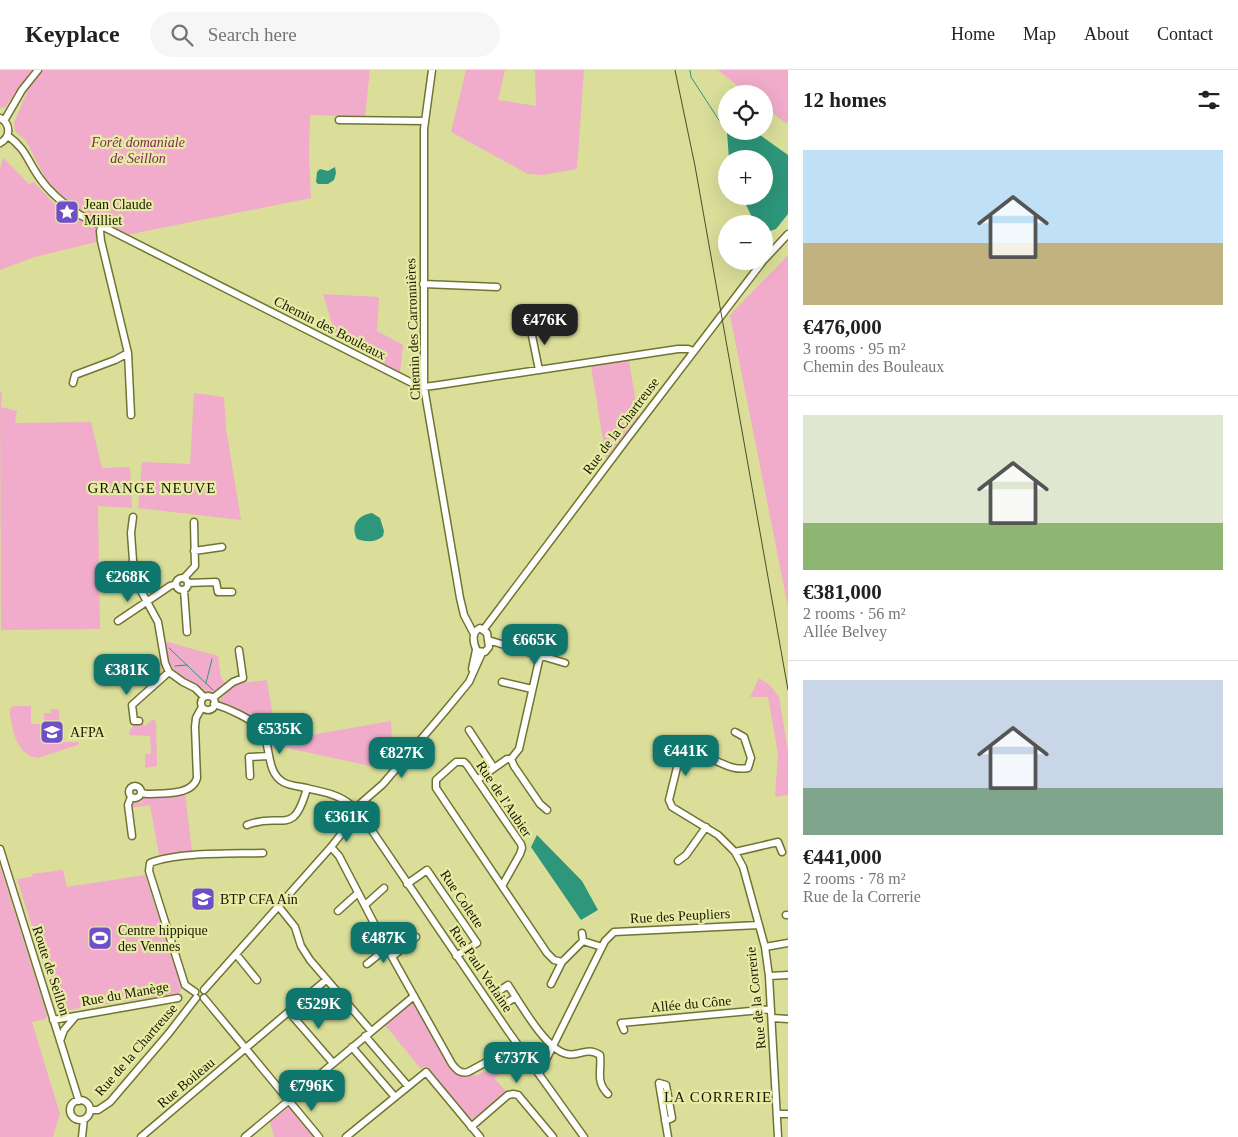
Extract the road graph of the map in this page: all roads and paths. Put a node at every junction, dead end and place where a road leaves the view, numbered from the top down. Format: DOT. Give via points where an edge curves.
graph roads {
  1 [pos="38,70"];
  2 [pos="432,70"];
  3 [pos="2,119"];
  4 [pos="339,120"];
  5 [pos="425,121"];
  6 [pos="8,136"];
  7 [pos="0,143"];
  8 [pos="102,226"];
  9 [pos="788,234"];
  10 [pos="773,250"];
  11 [pos="756,270"];
  12 [pos="423,284"];
  13 [pos="497,288"];
  14 [pos="530,326"];
  15 [pos="693,351"];
  16 [pos="128,353"];
  17 [pos="539,370"];
  18 [pos="74,383"];
  19 [pos="424,387"];
  20 [pos="131,415"];
  21 [pos="133,517"];
  22 [pos="194,522"];
  23 [pos="222,547"];
  24 [pos="194,551"];
  25 [pos="186,581"];
  26 [pos="176,584"];
  27 [pos="184,590"];
  28 [pos="232,592"];
  29 [pos="147,602"];
  30 [pos="118,621"];
  31 [pos="188,632"];
  32 [pos="483,636"];
  33 [pos="239,650"];
  34 [pos="479,651"];
  35 [pos="540,656"];
  36 [pos="565,664"];
  37 [pos="169,672"];
  38 [pos="502,682"];
  39 [pos="532,688"];
  40 [pos="204,697"];
  41 [pos="214,701"];
  42 [pos="202,707"];
  43 [pos="139,720"];
  44 [pos="469,730"];
  45 [pos="735,732"];
  46 [pos="682,747"];
  47 [pos="269,756"];
  48 [pos="512,759"];
  49 [pos="679,762"];
  50 [pos="494,768"];
  51 [pos="250,776"];
  52 [pos="477,780"];
  53 [pos="307,788"];
  54 [pos="141,793"];
  55 [pos="131,797"];
  56 [pos="360,804"];
  57 [pos="351,805"];
  58 [pos="547,810"];
  59 [pos="360,813"];
  60 [pos="352,814"];
  61 [pos="247,825"];
  62 [pos="706,828"];
  63 [pos="132,836"];
  64 [pos="330,847"];
  65 [pos="0,850"];
  66 [pos="735,852"];
  67 [pos="782,852"];
  68 [pos="263,853"];
  69 [pos="678,861"];
  70 [pos="407,884"];
  71 [pos="502,886"];
  72 [pos="384,888"];
  73 [pos="358,894"];
  74 [pos="365,905"];
  75 [pos="279,907"];
  76 [pos="338,911"];
  77 [pos="759,925"];
  78 [pos="582,933"];
  79 [pos="416,937"];
  80 [pos="583,941"];
  81 [pos="788,943"];
  82 [pos="765,947"];
  83 [pos="387,948"];
  84 [pos="602,948"];
  85 [pos="236,954"];
  86 [pos="456,956"];
  87 [pos="392,957"];
  88 [pos="562,962"];
  89 [pos="367,964"];
  90 [pos="788,975"];
  91 [pos="769,976"];
  92 [pos="258,980"];
  93 [pos="326,980"];
  94 [pos="551,984"];
  95 [pos="204,990"];
  96 [pos="195,995"];
  97 [pos="414,996"];
  98 [pos="516,997"];
  99 [pos="178,998"];
  100 [pos="204,998"];
  101 [pos="771,1009"];
  102 [pos="289,1012"];
  103 [pos="76,1016"];
  104 [pos="772,1018"];
  105 [pos="788,1019"];
  106 [pos="53,1020"];
  107 [pos="624,1030"];
  108 [pos="371,1031"];
  109 [pos="365,1036"];
  110 [pos="60,1041"];
  111 [pos="518,1045"];
  112 [pos="553,1046"];
  113 [pos="352,1047"];
  114 [pos="246,1048"];
  115 [pos="334,1062"];
  116 [pos="539,1074"];
  117 [pos="408,1086"];
  118 [pos="608,1094"];
  119 [pos="395,1097"];
  120 [pos="289,1100"];
  121 [pos="79,1101"];
  122 [pos="90,1110"];
  123 [pos="777,1114"];
  124 [pos="788,1114"];
  125 [pos="84,1119"];
  126 [pos="666,1121"];
  127 [pos="471,1127"];
  128 [pos="477,1136"];
  129 [pos="582,1136"];
  130 [pos="82,1137"];
  131 [pos="142,1137"];
  132 [pos="245,1137"];
  133 [pos="318,1137"];
  134 [pos="346,1137"];
  135 [pos="553,1137"];
  136 [pos="668,1137"];
  137 [pos="778,1137"];
  1 -- 3 [label="street"];
  2 -- 5 [label="street, Chemin des Carronnières"];
  3 -- 6 [label="street" via="8,127"];
  4 -- 5 [label="street"];
  5 -- 12 [label="street, Chemin des Carronnières"];
  6 -- 7 [label="street"];
  6 -- 8 [label="street, Chemin des Bouleaux" via="24,150 39,178 61,201"];
  8 -- 16 [label="street" via="101,241"];
  8 -- 19 [label="street, Chemin des Bouleaux" via="404,380"];
  9 -- 10 [label="street, Rue de la Chartreuse"];
  11 -- 15 [label="street, Rue de la Chartreuse"];
  12 -- 13 [label="street"];
  12 -- 19 [label="street, Chemin des Carronnières"];
  14 -- 17 [label="street"];
  15 -- 17 [label="street, Chemin des Bouleaux" via="678,349"];
  15 -- 32 [label="street, Rue de la Chartreuse" via="500,607"];
  16 -- 18 [label="street" via="74,375"];
  16 -- 20 [label="street"];
  17 -- 19 [label="street, Chemin des Bouleaux"];
  19 -- 32 [label="street, Chemin des Carronnières" via="464,615"];
  21 -- 29 [label="street" via="134,574"];
  22 -- 24 [label="street"];
  23 -- 24 [label="street"];
  24 -- 25 [label="street" via="194,566"];
  25 -- 26 [label="street" via="179,579"];
  25 -- 27 [label="street"];
  25 -- 28 [label="street" via="216,582 218,592"];
  26 -- 27 [label="street"];
  26 -- 29 [label="street"];
  27 -- 31 [label="street"];
  29 -- 30 [label="street"];
  29 -- 37 [label="street" via="158,622 162,652"];
  32 -- 34 [label="street"];
  32 -- 34 [label="street, Rue de la Chartreuse" via="487,651"];
  32 -- 35 [label="street"];
  33 -- 41 [label="street" via="243,678 233,682"];
  34 -- 56 [label="street" via="469,682 383,784"];
  35 -- 36 [label="street"];
  35 -- 39 [label="street"];
  37 -- 40 [label="street"];
  37 -- 43 [label="street" via="132,705 134,720"];
  38 -- 39 [label="street"];
  39 -- 48 [label="street" via="519,749"];
  40 -- 41 [label="street" via="209,696"];
  40 -- 42 [label="street"];
  41 -- 42 [label="street" via="210,709"];
  41 -- 47 [label="street" via="258,726"];
  42 -- 54 [label="street" via="196,718 196,782 184,790"];
  44 -- 50 [label="street"];
  45 -- 49 [label="street" via="744,737 751,758 748,768 740,769 699,756"];
  46 -- 49 [label="street, Rue de la Correrie"];
  47 -- 51 [label="street" via="249,757"];
  47 -- 53 [label="street" via="271,766 282,782"];
  48 -- 50 [label="street"];
  48 -- 58 [label="street"];
  49 -- 62 [label="street, Rue de la Correrie" via="669,800 672,807"];
  50 -- 52 [label="street"];
  52 -- 71 [label="street, Rue de l'Aubier" via="522,848"];
  52 -- 71 [label="street, Rue de l'Aubier" via="467,765 456,762 438,777 435,784"];
  53 -- 57 [label="street" via="337,796"];
  53 -- 61 [label="street" via="296,817"];
  54 -- 55 [label="street" via="137,798"];
  54 -- 55 [label="street" via="139,787 130,784"];
  55 -- 63 [label="street" via="128,804"];
  56 -- 57 [label="street"];
  56 -- 59 [label="street"];
  57 -- 60 [label="street"];
  59 -- 60 [label="street"];
  59 -- 70 [label="street, Rue Paul Verlaine"];
  60 -- 64 [label="street"];
  62 -- 66 [label="street, Rue de la Correrie"];
  62 -- 69 [label="street"];
  64 -- 73 [label="street" via="339,856"];
  64 -- 75 [label="street"];
  65 -- 106 [label="street, Route de Seillon"];
  66 -- 67 [label="street" via="778,842"];
  66 -- 77 [label="street, Rue de la Correrie" via="743,867"];
  68 -- 96 [label="street" via="185,857 150,863 149,871 185,985"];
  70 -- 86 [label="street, Rue Paul Verlaine"];
  70 -- 86 [label="street, Rue Colette" via="429,869 477,943"];
  71 -- 88 [label="street, Rue de l'Aubier" via="547,953"];
  72 -- 74 [label="street"];
  73 -- 74 [label="street"];
  73 -- 76 [label="street"];
  74 -- 83 [label="street"];
  75 -- 85 [label="street"];
  75 -- 93 [label="street" via="295,926 301,946"];
  77 -- 82 [label="street, Rue de la Correrie"];
  77 -- 84 [label="street, Rue des Peupliers" via="614,932"];
  78 -- 80 [label="street"];
  79 -- 87 [label="street"];
  80 -- 84 [label="street"];
  80 -- 88 [label="street"];
  81 -- 82 [label="street"];
  82 -- 91 [label="street, Rue de la Correrie"];
  83 -- 87 [label="street"];
  83 -- 89 [label="street"];
  84 -- 112 [label="street, Rue des Peupliers"];
  85 -- 92 [label="street"];
  85 -- 95 [label="street"];
  86 -- 111 [label="street, Rue Paul Verlaine"];
  87 -- 97 [label="street"];
  88 -- 94 [label="street"];
  90 -- 91 [label="street"];
  91 -- 101 [label="street, Rue de la Correrie"];
  93 -- 102 [label="street, Rue Boileau"];
  93 -- 108 [label="street"];
  95 -- 96 [label="street" via="199,988"];
  95 -- 100 [label="street"];
  96 -- 100 [label="street" via="201,1000"];
  96 -- 122 [label="street, Rue de la Chartreuse" via="169,1033 110,1102 98,1110"];
  97 -- 108 [label="street"];
  97 -- 111 [label="street" via="458,1071 468,1072"];
  98 -- 112 [label="street" via="542,1036"];
  99 -- 103 [label="street, Rue du Manège"];
  100 -- 114 [label="street"];
  101 -- 104 [label="street, Rue de la Correrie"];
  101 -- 107 [label="street, Allée du Cône" via="621,1023"];
  102 -- 114 [label="street, Rue Boileau"];
  102 -- 115 [label="street"];
  103 -- 106 [label="street, Rue du Manège"];
  103 -- 110 [label="street, Rue du Manège" via="64,1030"];
  104 -- 105 [label="street"];
  104 -- 123 [label="street, Rue de la Correrie"];
  106 -- 110 [label="street, Route de Seillon"];
  108 -- 109 [label="street"];
  109 -- 113 [label="street"];
  109 -- 117 [label="street"];
  110 -- 121 [label="street, Route de Seillon"];
  111 -- 116 [label="street, Rue Paul Verlaine"];
  112 -- 116 [label="street, Rue des Peupliers"];
  112 -- 118 [label="street" via="568,1055 594,1051 600,1055 600,1081"];
  113 -- 115 [label="street"];
  113 -- 119 [label="street"];
  114 -- 120 [label="street"];
  114 -- 131 [label="street, Rue Boileau"];
  115 -- 120 [label="street"];
  116 -- 129 [label="street, Rue Paul Verlaine"];
  117 -- 119 [label="street"];
  117 -- 127 [label="street" via="426,1072"];
  119 -- 134 [label="street"];
  120 -- 132 [label="street"];
  120 -- 133 [label="street"];
  121 -- 122 [label="street" via="88,1104"];
  121 -- 125 [label="street" via="72,1106 71,1112 77,1119"];
  122 -- 125 [label="street"];
  123 -- 124 [label="street"];
  123 -- 137 [label="street, Rue de la Correrie"];
  125 -- 130 [label="street"];
  126 -- 126 [label="street" via="672,1118 666,1085 659,1083"];
  126 -- 136 [label="street"];
  127 -- 128 [label="street"];
  127 -- 135 [label="street" via="513,1094 518,1095"];
}
